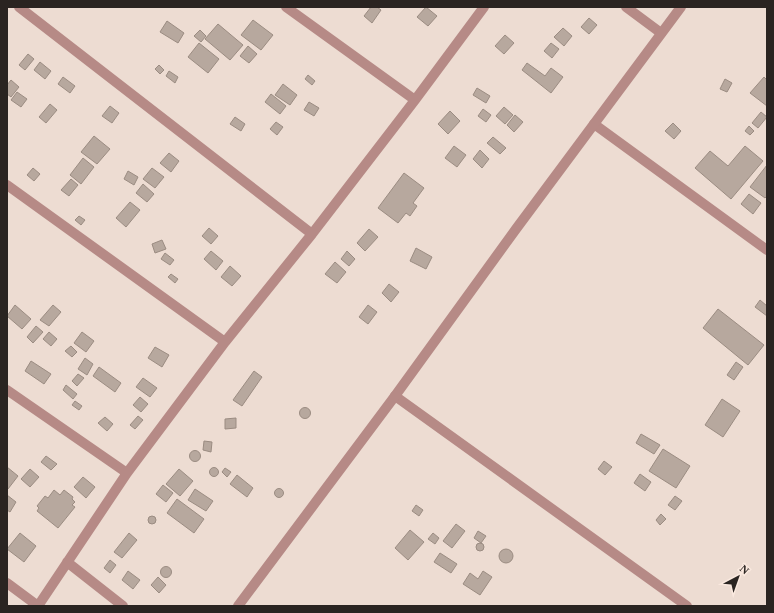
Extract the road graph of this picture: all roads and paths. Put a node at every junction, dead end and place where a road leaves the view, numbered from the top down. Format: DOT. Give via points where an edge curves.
graph roads {
  1 [pos="19,7"];
  2 [pos="286,7"];
  3 [pos="484,7"];
  4 [pos="626,7"];
  5 [pos="680,7"];
  6 [pos="661,34"];
  7 [pos="415,100"];
  8 [pos="594,124"];
  9 [pos="7,185"];
  10 [pos="312,234"];
  11 [pos="767,250"];
  12 [pos="225,342"];
  13 [pos="7,390"];
  14 [pos="395,396"];
  15 [pos="127,473"];
  16 [pos="67,562"];
  17 [pos="7,583"];
  18 [pos="38,606"];
  19 [pos="124,606"];
  20 [pos="238,606"];
  21 [pos="687,606"];
  1 -- 10 [label="street"];
  2 -- 7 [label="street"];
  3 -- 7 [label="street"];
  4 -- 6 [label="street"];
  5 -- 6 [label="street"];
  6 -- 8 [label="street"];
  7 -- 10 [label="street"];
  8 -- 11 [label="street"];
  8 -- 14 [label="street"];
  9 -- 12 [label="street"];
  10 -- 12 [label="street"];
  12 -- 15 [label="street"];
  13 -- 15 [label="street"];
  14 -- 20 [label="street"];
  14 -- 21 [label="street"];
  15 -- 16 [label="street"];
  16 -- 18 [label="street"];
  16 -- 19 [label="street"];
  17 -- 18 [label="street"];
}
